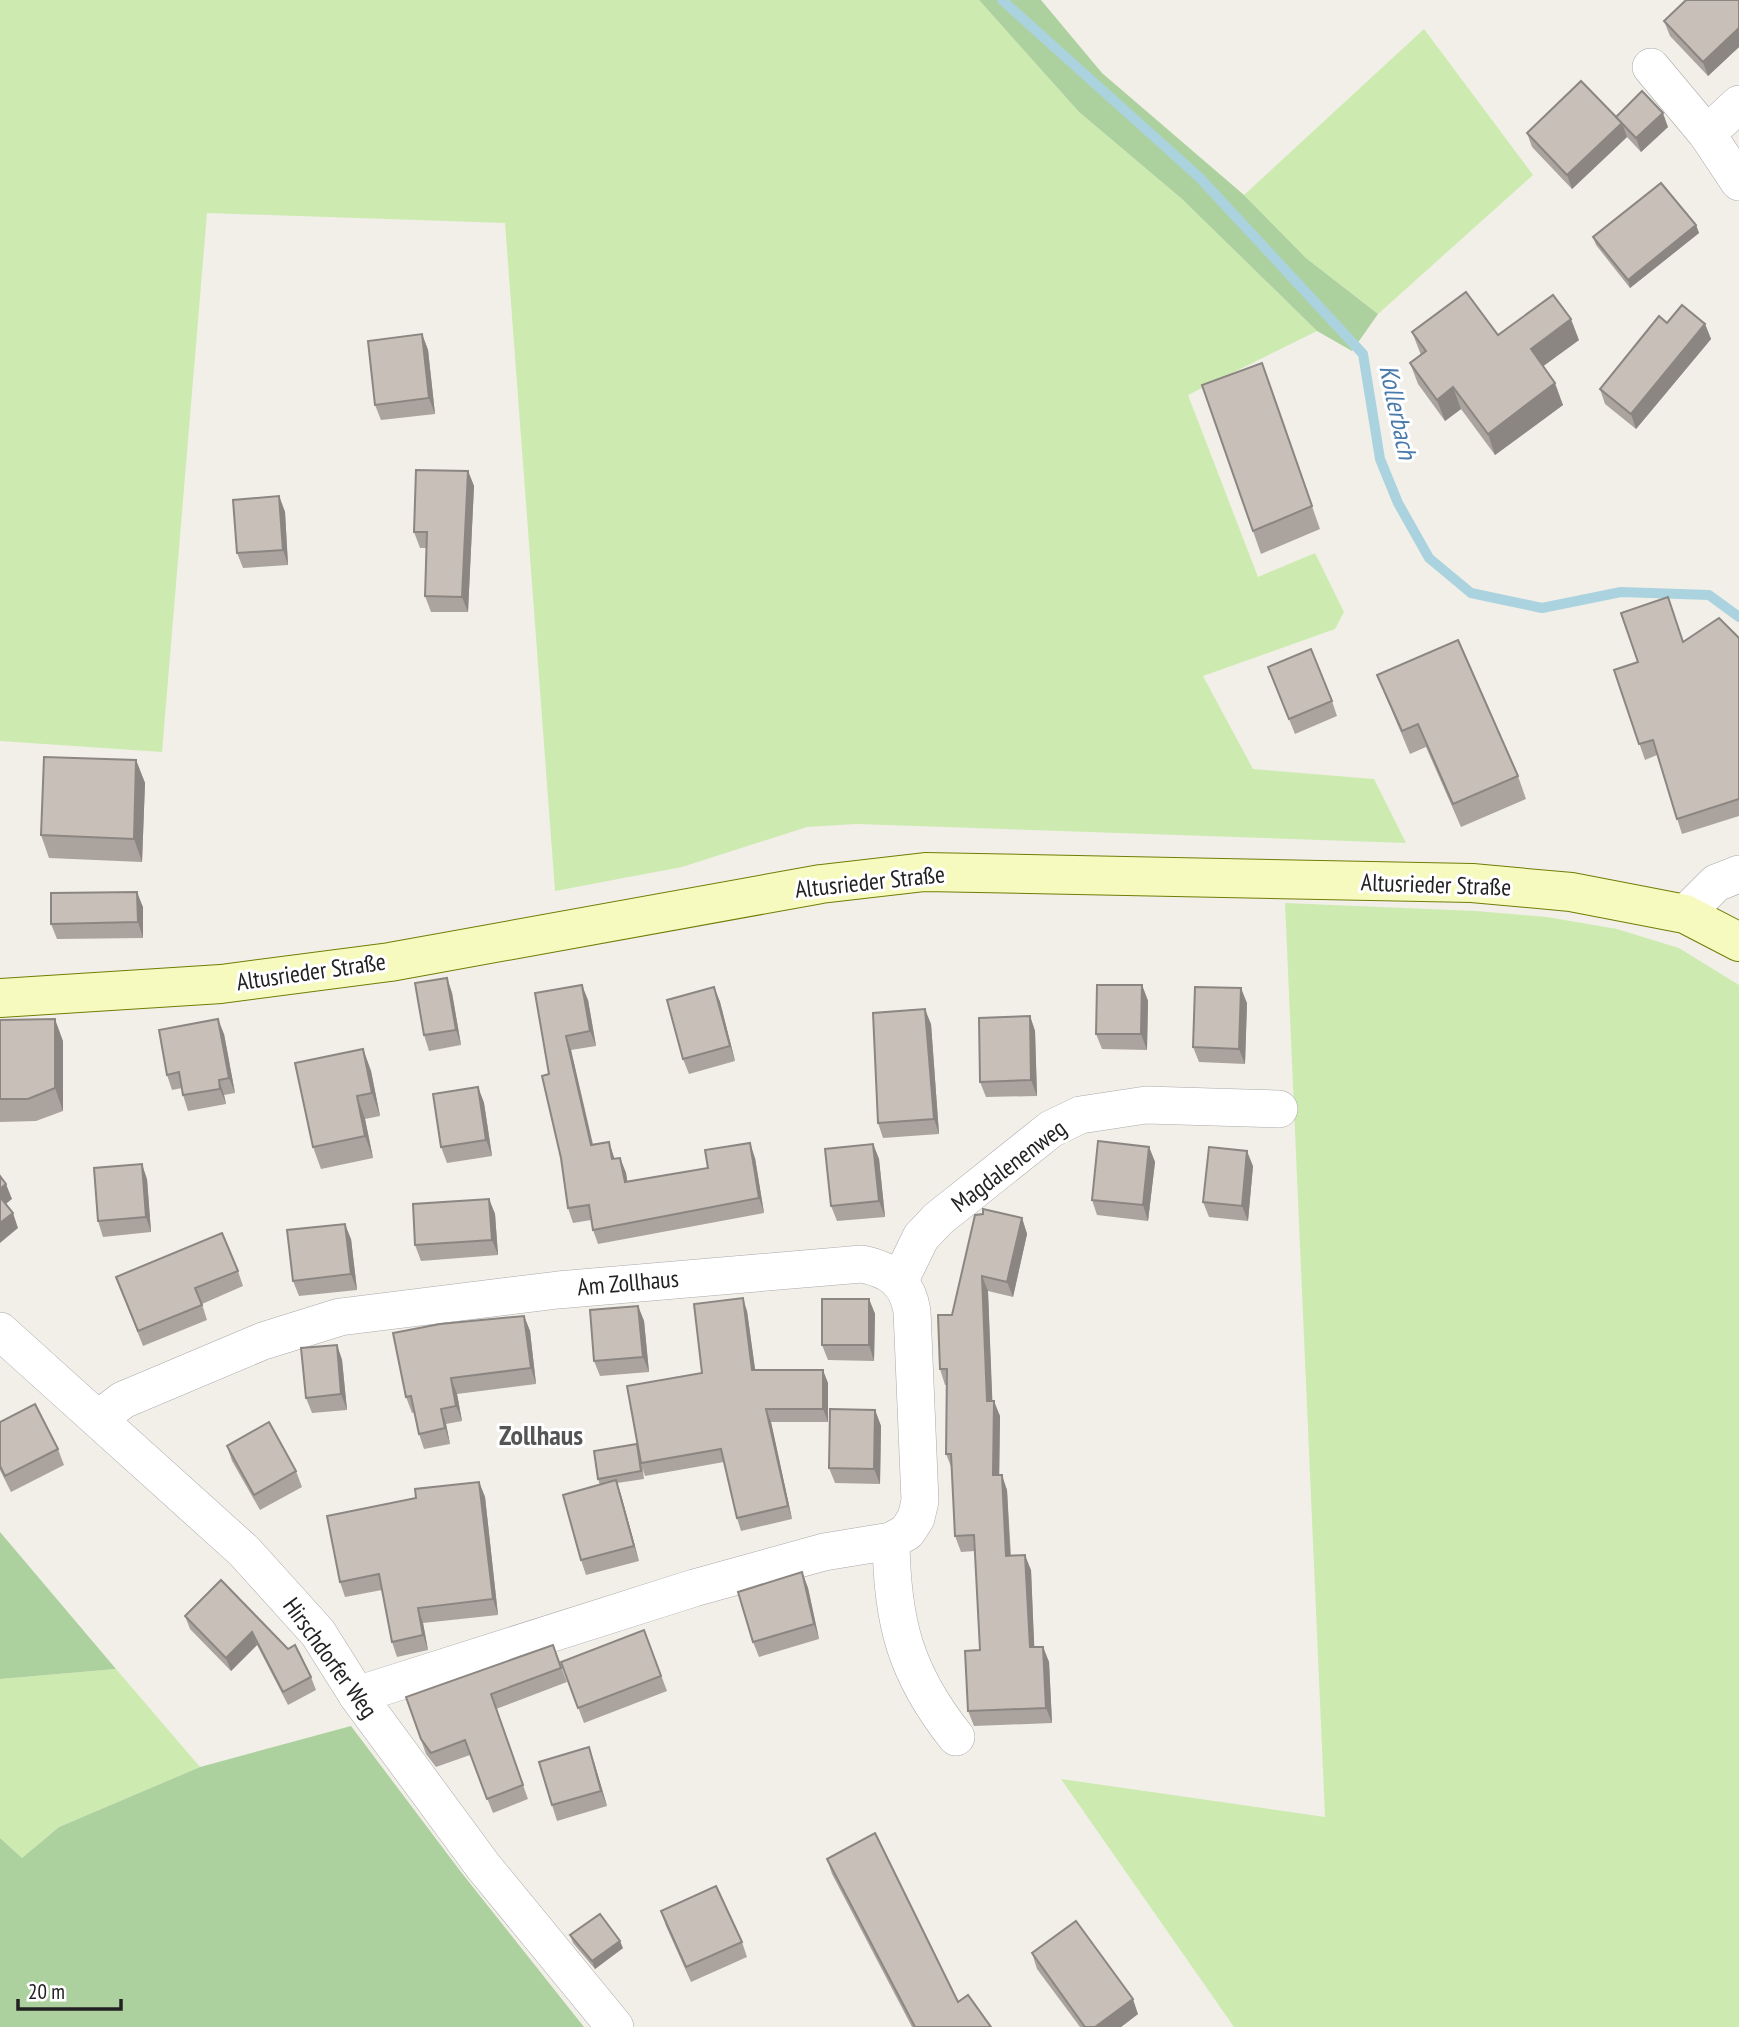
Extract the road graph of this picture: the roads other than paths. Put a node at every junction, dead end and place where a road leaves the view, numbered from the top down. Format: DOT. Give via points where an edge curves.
graph roads {
  1 [pos="1651,67"];
  2 [pos="1739,104"];
  3 [pos="1707,134"];
  4 [pos="1739,182"];
  5 [pos="1739,874"];
  6 [pos="1685,914"];
  7 [pos="1739,942"];
  8 [pos="0,999"];
  9 [pos="1279,1109"];
  10 [pos="900,1280"];
  11 [pos="0,1331"];
  12 [pos="98,1419"];
  13 [pos="891,1541"];
  14 [pos="357,1695"];
  15 [pos="956,1737"];
  16 [pos="615,2027"];
  1 -- 3 [label="street"];
  2 -- 3 [label="street"];
  3 -- 4 [label="street"];
  5 -- 6 [label="street" via="1716,883"];
  6 -- 7 [label="main road, Altusrieder Straße"];
  6 -- 8 [label="main road, Altusrieder Straße" via="1571,892 1472,883 925,872 821,884 390,962 221,984"];
  9 -- 10 [label="street, Magdalenenweg" via="1146,1105 1080,1115 1051,1129 939,1219 921,1237"];
  10 -- 12 [label="street, Am Zollhaus" via="862,1264 771,1269 340,1317 250,1346 123,1400"];
  10 -- 13 [label="street" via="909,1291 912,1311 920,1501 907,1532"];
  11 -- 12 [label="street, Hirschdorfer Weg"];
  12 -- 14 [label="street, Hirschdorfer Weg" via="281,1590 318,1633"];
  13 -- 14 [label="street" via="824,1552 694,1588"];
  13 -- 15 [label="street" via="891,1593 908,1662 930,1705"];
  14 -- 16 [label="street, Hirschdorfer Weg" via="483,1866"];
}
